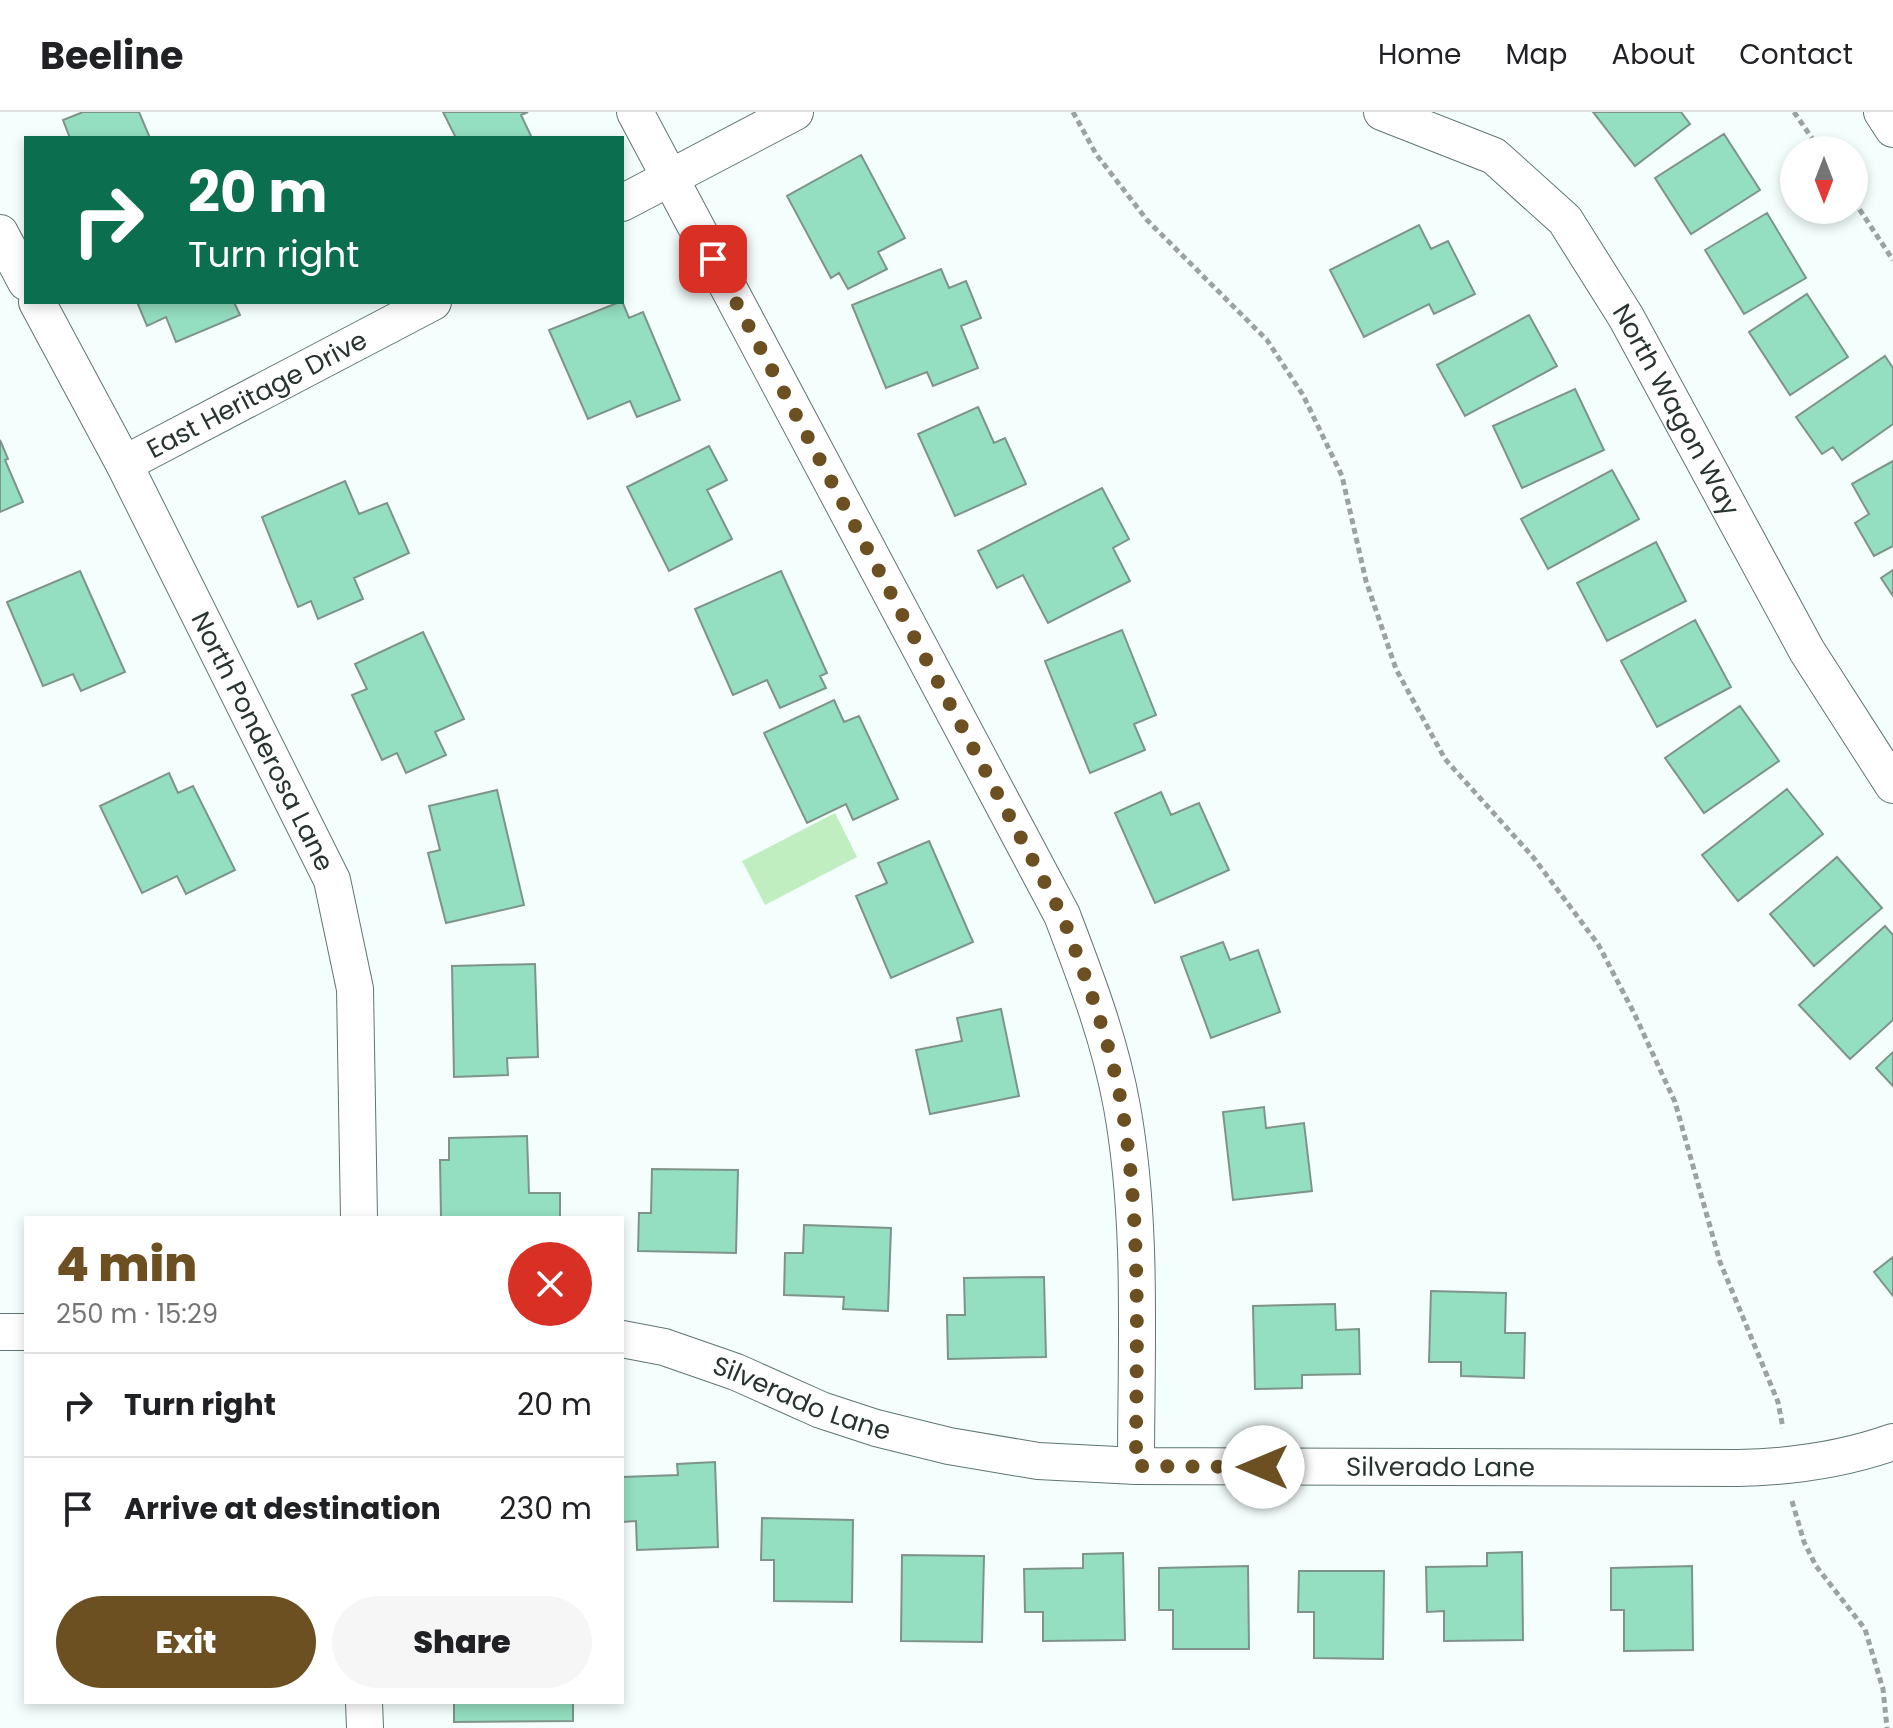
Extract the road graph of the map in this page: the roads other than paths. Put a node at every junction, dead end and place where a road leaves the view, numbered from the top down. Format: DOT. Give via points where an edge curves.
graph roads {
  1 [pos="635,112"];
  2 [pos="795,112"];
  3 [pos="1382,112"];
  4 [pos="1882,112"];
  5 [pos="1893,129"];
  6 [pos="670,178"];
  7 [pos="624,202"];
  8 [pos="0,233"];
  9 [pos="24,278"];
  10 [pos="38,304"];
  11 [pos="429,304"];
  12 [pos="124,464"];
  13 [pos="1893,785"];
  14 [pos="359,1216"];
  15 [pos="0,1332"];
  16 [pos="24,1332"];
  17 [pos="624,1339"];
  18 [pos="1893,1442"];
  19 [pos="1136,1466"];
  20 [pos="364,1704"];
  21 [pos="365,1728"];
  1 -- 6 [label="street"];
  2 -- 6 [label="street"];
  3 -- 13 [label="street, North Wagon Way" via="1494,156 1565,220 1626,317 1807,651"];
  4 -- 5 [label="street"];
  6 -- 7 [label="street"];
  6 -- 19 [label="street" via="1062,915 1099,1012 1122,1107 1131,1185"];
  8 -- 9 [label="street"];
  10 -- 12 [label="street, North Ponderosa Lane"];
  11 -- 12 [label="street, East Heritage Drive"];
  12 -- 14 [label="street, North Ponderosa Lane" via="332,880 355,989"];
  15 -- 16 [label="street"];
  17 -- 19 [label="street, Silverado Lane" via="664,1347 821,1410 934,1443 1038,1461"];
  18 -- 19 [label="street, Silverado Lane" via="1855,1455 1763,1468"];
  20 -- 21 [label="street"];
}
